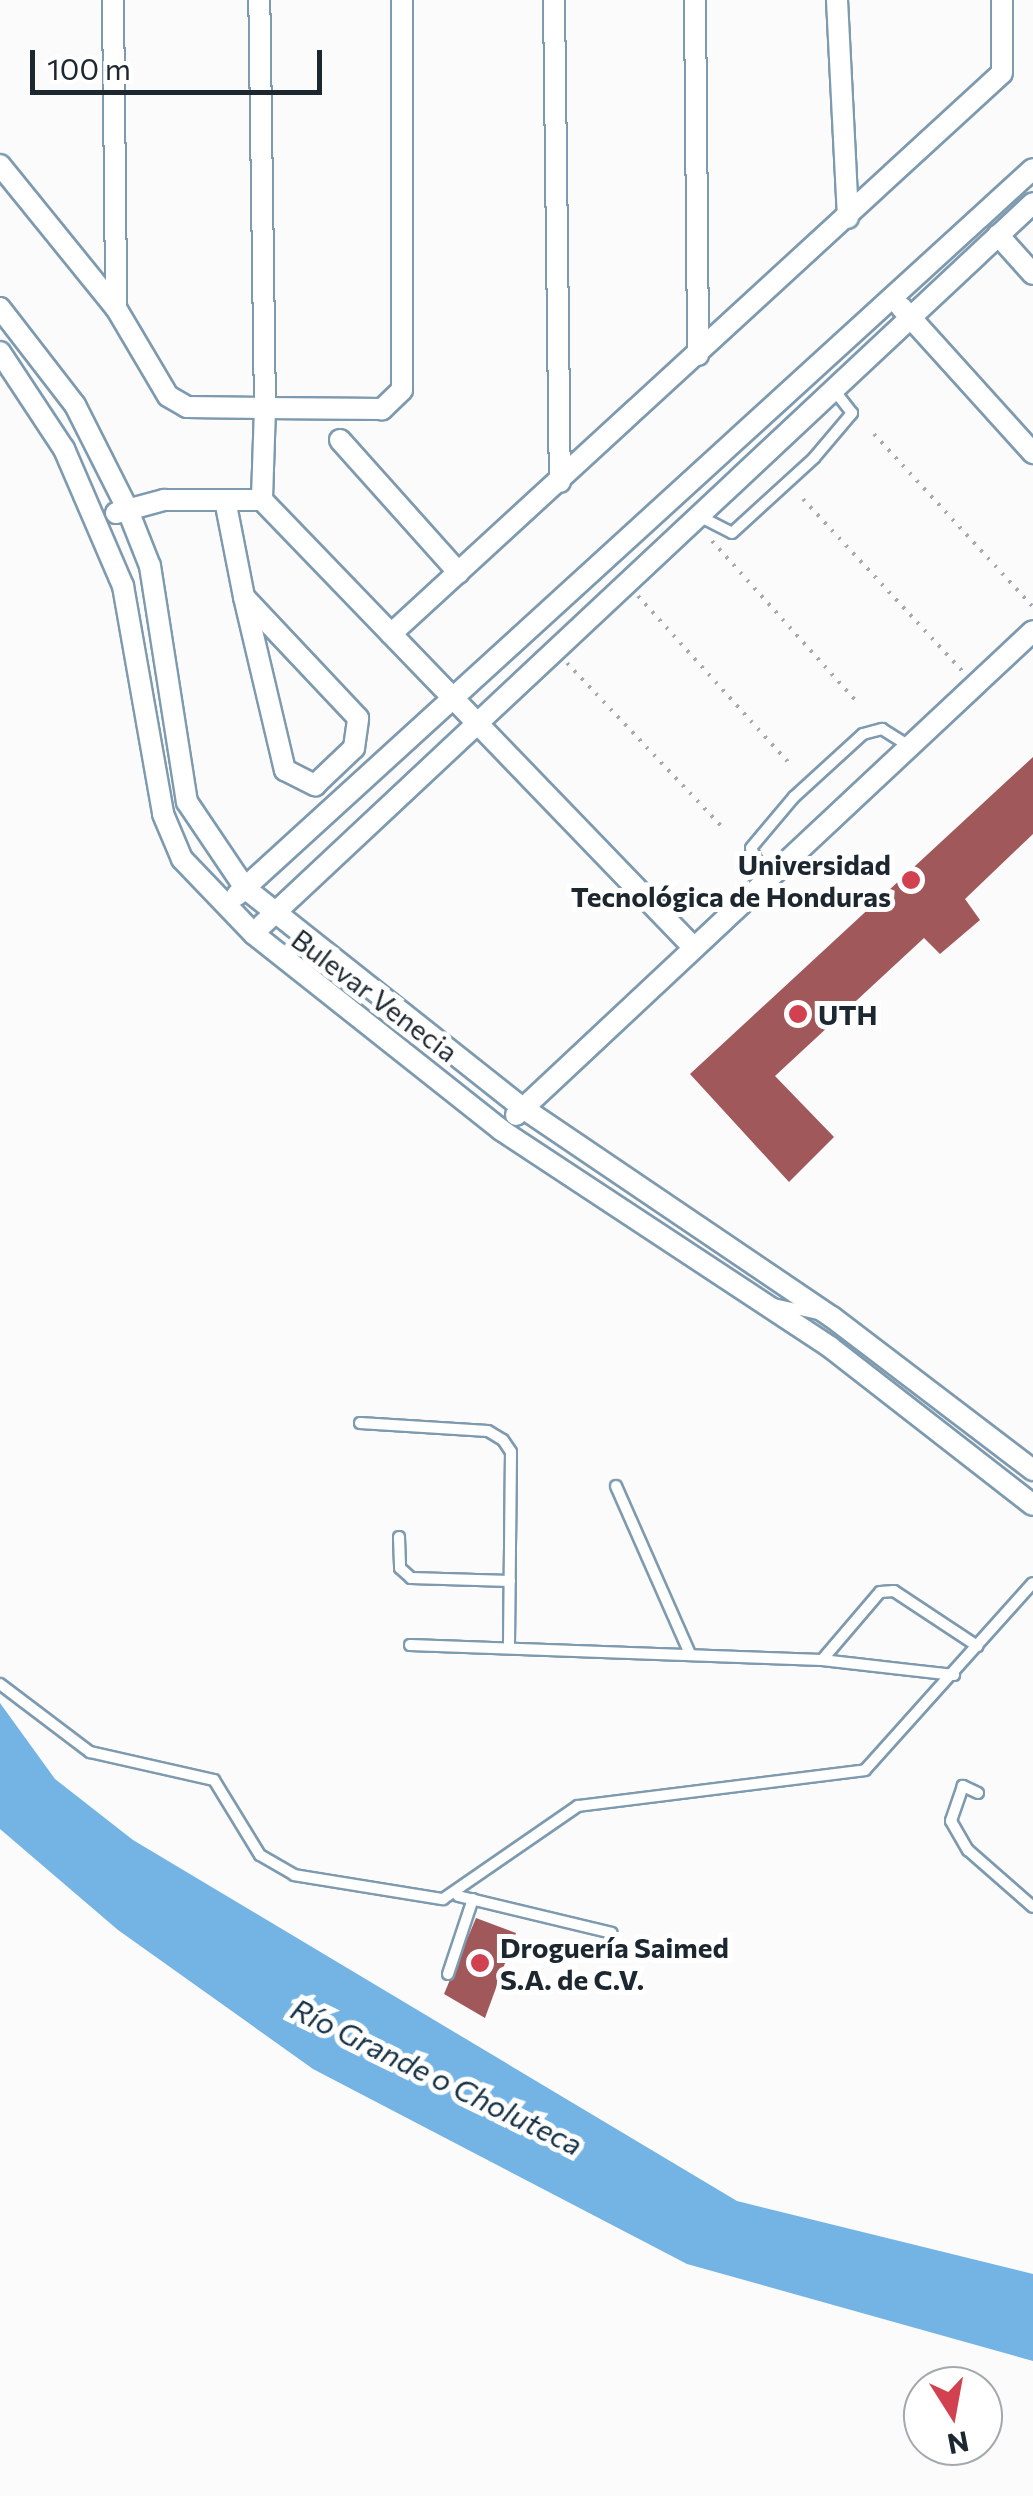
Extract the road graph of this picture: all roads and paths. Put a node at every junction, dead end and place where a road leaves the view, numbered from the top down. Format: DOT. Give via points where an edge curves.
graph roads {
  1 [pos="112,0"];
  2 [pos="259,0"];
  3 [pos="402,0"];
  4 [pos="554,0"];
  5 [pos="695,0"];
  6 [pos="837,0"];
  7 [pos="1002,0"];
  8 [pos="0,165"];
  9 [pos="1033,169"];
  10 [pos="1033,203"];
  11 [pos="848,218"];
  12 [pos="998,235"];
  13 [pos="1033,274"];
  14 [pos="0,308"];
  15 [pos="116,308"];
  16 [pos="903,309"];
  17 [pos="0,352"];
  18 [pos="698,355"];
  19 [pos="833,388"];
  20 [pos="264,408"];
  21 [pos="874,434"];
  22 [pos="340,440"];
  23 [pos="1033,452"];
  24 [pos="560,482"];
  25 [pos="803,499"];
  26 [pos="224,500"];
  27 [pos="262,500"];
  28 [pos="127,508"];
  29 [pos="694,517"];
  30 [pos="99,523"];
  31 [pos="459,573"];
  32 [pos="625,581"];
  33 [pos="244,597"];
  34 [pos="1033,607"];
  35 [pos="1033,631"];
  36 [pos="391,634"];
  37 [pos="553,648"];
  38 [pos="975,685"];
  39 [pos="452,698"];
  40 [pos="857,702"];
  41 [pos="476,722"];
  42 [pos="909,746"];
  43 [pos="790,764"];
  44 [pos="722,828"];
  45 [pos="766,880"];
  46 [pos="245,888"];
  47 [pos="224,906"];
  48 [pos="271,916"];
  49 [pos="254,934"];
  50 [pos="693,947"];
  51 [pos="523,1108"];
  52 [pos="501,1130"];
  53 [pos="764,1302"];
  54 [pos="832,1317"];
  55 [pos="360,1422"];
  56 [pos="1033,1470"];
  57 [pos="616,1486"];
  58 [pos="1033,1505"];
  59 [pos="399,1537"];
  60 [pos="510,1580"];
  61 [pos="1033,1583"];
  62 [pos="410,1646"];
  63 [pos="977,1646"];
  64 [pos="509,1647"];
  65 [pos="690,1654"];
  66 [pos="822,1660"];
  67 [pos="954,1675"];
  68 [pos="0,1684"];
  69 [pos="978,1793"];
  70 [pos="458,1896"];
  71 [pos="473,1899"];
  72 [pos="1033,1906"];
  73 [pos="612,1933"];
  74 [pos="448,1974"];
  1 -- 15 [label="street"];
  2 -- 20 [label="street"];
  3 -- 20 [label="street" via="402,390 382,409"];
  4 -- 24 [label="street"];
  5 -- 18 [label="street"];
  6 -- 11 [label="street"];
  7 -- 11 [label="street" via="1002,73"];
  8 -- 15 [label="street"];
  9 -- 16 [label="street"];
  10 -- 12 [label="street"];
  11 -- 18 [label="street"];
  12 -- 13 [label="street"];
  12 -- 16 [label="street"];
  14 -- 28 [label="street, Bulevar Venecia" via="74,405"];
  15 -- 20 [label="street" via="177,403"];
  16 -- 19 [label="street"];
  16 -- 23 [label="street"];
  16 -- 39 [label="street"];
  17 -- 30 [label="street, Bulevar Venecia"];
  18 -- 24 [label="street"];
  19 -- 29 [label="street"];
  19 -- 29 [label="lane" via="852,413 814,458 732,533"];
  20 -- 27 [label="street"];
  21 -- 34 [label="path"];
  22 -- 31 [label="street"];
  24 -- 31 [label="street"];
  25 -- 38 [label="path"];
  26 -- 27 [label="street"];
  26 -- 28 [label="street"];
  26 -- 33 [label="street"];
  27 -- 36 [label="street"];
  28 -- 30 [label="street"];
  28 -- 46 [label="street, Bulevar Venecia" via="150,566 187,802"];
  29 -- 32 [label="street"];
  29 -- 40 [label="path"];
  30 -- 47 [label="street, Bulevar Venecia" via="123,586 164,814 182,859"];
  31 -- 36 [label="street"];
  32 -- 37 [label="street"];
  32 -- 43 [label="path"];
  33 -- 33 [label="street" via="358,718 354,748 315,785 285,770"];
  35 -- 38 [label="street"];
  36 -- 39 [label="street"];
  37 -- 41 [label="street"];
  37 -- 44 [label="path"];
  38 -- 42 [label="street"];
  39 -- 41 [label="street"];
  39 -- 46 [label="street"];
  41 -- 48 [label="street"];
  41 -- 50 [label="street"];
  42 -- 45 [label="street"];
  42 -- 45 [label="lane" via="882,729 863,734 794,797 751,848"];
  45 -- 50 [label="street"];
  46 -- 47 [label="street"];
  46 -- 48 [label="street, Bulevar Venecia"];
  47 -- 49 [label="street, Bulevar Venecia"];
  48 -- 49 [label="street"];
  48 -- 51 [label="street, Bulevar Venecia"];
  49 -- 52 [label="street, Bulevar Venecia"];
  50 -- 51 [label="street"];
  51 -- 52 [label="street"];
  51 -- 54 [label="street, Bulevar Venecia"];
  52 -- 53 [label="street, Bulevar Venecia"];
  53 -- 54 [label="lane" via="780,1298 810,1319"];
  53 -- 58 [label="street, Bulevar Venecia"];
  54 -- 56 [label="street, Bulevar Venecia"];
  55 -- 60 [label="lane" via="488,1430 504,1440"];
  57 -- 65 [label="lane"];
  59 -- 60 [label="lane" via="400,1568 411,1578"];
  60 -- 64 [label="lane"];
  61 -- 63 [label="lane"];
  62 -- 64 [label="lane"];
  63 -- 66 [label="lane" via="894,1591 880,1592"];
  63 -- 67 [label="lane"];
  64 -- 65 [label="lane"];
  65 -- 66 [label="lane"];
  66 -- 67 [label="lane"];
  67 -- 70 [label="lane" via="865,1770 578,1806 488,1864"];
  68 -- 70 [label="lane" via="90,1752 214,1780 260,1855 294,1875 317,1885"];
  69 -- 72 [label="lane" via="962,1786 951,1822 979,1861"];
  70 -- 71 [label="lane"];
  71 -- 73 [label="lane"];
  71 -- 74 [label="lane"];
}
